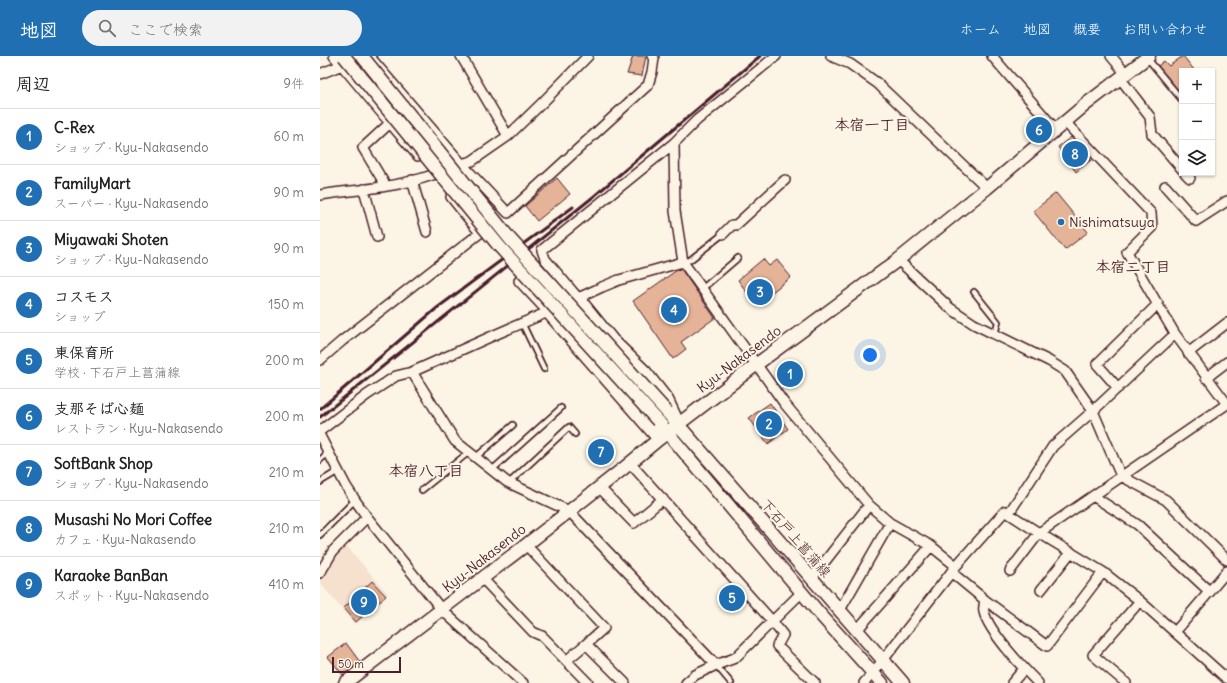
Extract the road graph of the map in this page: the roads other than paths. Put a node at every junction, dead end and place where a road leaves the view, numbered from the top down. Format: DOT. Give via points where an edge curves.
graph roads {
  1 [pos="334,56"];
  2 [pos="362,56"];
  3 [pos="369,56"];
  4 [pos="462,56"];
  5 [pos="588,56"];
  6 [pos="652,56"];
  7 [pos="776,56"];
  8 [pos="831,56"];
  9 [pos="992,56"];
  10 [pos="1111,56"];
  11 [pos="1148,57"];
  12 [pos="343,60"];
  13 [pos="320,74"];
  14 [pos="1123,76"];
  15 [pos="1179,96"];
  16 [pos="390,123"];
  17 [pos="1061,126"];
  18 [pos="508,136"];
  19 [pos="674,143"];
  20 [pos="461,163"];
  21 [pos="1179,166"];
  22 [pos="434,175"];
  23 [pos="412,180"];
  24 [pos="784,180"];
  25 [pos="386,186"];
  26 [pos="1165,186"];
  27 [pos="988,188"];
  28 [pos="364,189"];
  29 [pos="320,196"];
  30 [pos="1227,201"];
  31 [pos="427,232"];
  32 [pos="723,234"];
  33 [pos="377,237"];
  34 [pos="738,258"];
  35 [pos="545,259"];
  36 [pos="898,260"];
  37 [pos="683,262"];
  38 [pos="704,288"];
  39 [pos="974,292"];
  40 [pos="578,298"];
  41 [pos="1158,304"];
  42 [pos="548,312"];
  43 [pos="522,323"];
  44 [pos="1227,323"];
  45 [pos="995,334"];
  46 [pos="1175,334"];
  47 [pos="1188,353"];
  48 [pos="320,360"];
  49 [pos="1227,362"];
  50 [pos="757,364"];
  51 [pos="544,369"];
  52 [pos="412,372"];
  53 [pos="1206,378"];
  54 [pos="1118,388"];
  55 [pos="1226,407"];
  56 [pos="561,408"];
  57 [pos="1094,412"];
  58 [pos="513,424"];
  59 [pos="678,424"];
  60 [pos="320,431"];
  61 [pos="575,434"];
  62 [pos="320,436"];
  63 [pos="664,436"];
  64 [pos="328,453"];
  65 [pos="472,455"];
  66 [pos="320,460"];
  67 [pos="630,463"];
  68 [pos="338,470"];
  69 [pos="492,470"];
  70 [pos="1121,476"];
  71 [pos="320,482"];
  72 [pos="509,483"];
  73 [pos="599,487"];
  74 [pos="422,490"];
  75 [pos="1093,496"];
  76 [pos="663,499"];
  77 [pos="356,500"];
  78 [pos="869,504"];
  79 [pos="569,511"];
  80 [pos="1009,513"];
  81 [pos="367,517"];
  82 [pos="890,523"];
  83 [pos="1039,533"];
  84 [pos="320,535"];
  85 [pos="526,545"];
  86 [pos="931,546"];
  87 [pos="1070,552"];
  88 [pos="1227,560"];
  89 [pos="954,569"];
  90 [pos="1010,571"];
  91 [pos="1227,571"];
  92 [pos="1103,572"];
  93 [pos="320,573"];
  94 [pos="482,578"];
  95 [pos="812,578"];
  96 [pos="1041,590"];
  97 [pos="802,592"];
  98 [pos="1210,592"];
  99 [pos="985,600"];
  100 [pos="1140,601"];
  101 [pos="442,610"];
  102 [pos="840,610"];
  103 [pos="772,621"];
  104 [pos="857,630"];
  105 [pos="1175,632"];
  106 [pos="586,644"];
  107 [pos="883,660"];
  108 [pos="566,661"];
  109 [pos="716,665"];
  110 [pos="1024,669"];
  111 [pos="873,673"];
  112 [pos="1227,679"];
  113 [pos="345,683"];
  114 [pos="523,683"];
  115 [pos="588,683"];
  116 [pos="625,683"];
  117 [pos="686,683"];
  118 [pos="731,683"];
  119 [pos="814,683"];
  120 [pos="864,683"];
  121 [pos="882,683"];
  122 [pos="903,683"];
  123 [pos="1012,683"];
  124 [pos="1038,683"];
  125 [pos="1126,683"];
  1 -- 12 [label="street"];
  2 -- 59 [label="main road, 下石戸上菖蒲線, bridge" via="510,239"];
  3 -- 20 [label="street"];
  4 -- 18 [label="street"];
  5 -- 18 [label="street"];
  6 -- 20 [label="street" via="654,58 648,85 508,213"];
  7 -- 19 [label="street" via="697,120"];
  8 -- 27 [label="street" via="850,64 877,83"];
  9 -- 17 [label="street"];
  10 -- 14 [label="street"];
  11 -- 14 [label="main road, Kyu-Nakasendo"];
  11 -- 15 [label="lane"];
  12 -- 13 [label="street"];
  12 -- 16 [label="street"];
  12 -- 63 [label="main road, bridge" via="499,246 658,421"];
  14 -- 17 [label="main road, Kyu-Nakasendo"];
  14 -- 21 [label="street" via="1150,117 1152,134"];
  16 -- 22 [label="street"];
  16 -- 25 [label="street" via="363,148"];
  17 -- 27 [label="main road, Kyu-Nakasendo"];
  17 -- 41 [label="street" via="1151,213 1152,227 1127,252"];
  18 -- 20 [label="street" via="472,161"];
  19 -- 35 [label="street" via="542,250"];
  19 -- 37 [label="street" via="675,211"];
  20 -- 22 [label="street"];
  22 -- 23 [label="street"];
  22 -- 48 [label="street" via="480,233"];
  23 -- 25 [label="street"];
  23 -- 31 [label="street"];
  24 -- 32 [label="street"];
  25 -- 28 [label="street"];
  26 -- 30 [label="street" via="1196,221"];
  27 -- 36 [label="main road, Kyu-Nakasendo"];
  28 -- 29 [label="street"];
  28 -- 33 [label="street"];
  32 -- 37 [label="lane" via="690,260"];
  34 -- 38 [label="lane"];
  35 -- 40 [label="street"];
  35 -- 42 [label="street" via="519,281"];
  36 -- 45 [label="street" via="950,308"];
  36 -- 50 [label="main road, Kyu-Nakasendo"];
  37 -- 38 [label="street"];
  37 -- 40 [label="street" via="619,280"];
  38 -- 50 [label="street"];
  39 -- 45 [label="lane" via="998,322"];
  40 -- 42 [label="street"];
  40 -- 59 [label="main road" via="612,340 645,372 667,400"];
  41 -- 46 [label="street"];
  41 -- 54 [label="street" via="1097,364"];
  42 -- 43 [label="street"];
  42 -- 63 [label="main road"];
  43 -- 51 [label="lane"];
  43 -- 52 [label="street"];
  44 -- 47 [label="street"];
  45 -- 57 [label="street" via="1065,371"];
  46 -- 47 [label="street"];
  46 -- 54 [label="street"];
  47 -- 53 [label="street"];
  49 -- 53 [label="street"];
  50 -- 59 [label="main road, Kyu-Nakasendo"];
  50 -- 78 [label="street" via="784,403"];
  52 -- 60 [label="street" via="396,376"];
  52 -- 65 [label="street" via="455,441"];
  53 -- 55 [label="street"];
  54 -- 57 [label="street"];
  55 -- 70 [label="street"];
  56 -- 69 [label="lane"];
  57 -- 70 [label="street"];
  57 -- 80 [label="street" via="1053,446"];
  58 -- 65 [label="lane"];
  59 -- 63 [label="main road, Kyu-Nakasendo"];
  59 -- 95 [label="main road, 下石戸上菖蒲線"];
  61 -- 72 [label="lane" via="569,427"];
  62 -- 64 [label="street"];
  63 -- 67 [label="main road, Kyu-Nakasendo"];
  63 -- 97 [label="main road"];
  64 -- 66 [label="lane"];
  64 -- 68 [label="street"];
  65 -- 69 [label="street"];
  65 -- 74 [label="lane"];
  67 -- 73 [label="main road, Kyu-Nakasendo"];
  67 -- 76 [label="street"];
  68 -- 71 [label="lane"];
  68 -- 77 [label="street"];
  69 -- 72 [label="street"];
  70 -- 75 [label="street"];
  70 -- 88 [label="street" via="1166,500"];
  72 -- 79 [label="street"];
  73 -- 76 [label="street" via="634,523"];
  73 -- 79 [label="main road, Kyu-Nakasendo"];
  75 -- 83 [label="street"];
  75 -- 98 [label="street" via="1138,525"];
  76 -- 103 [label="street"];
  77 -- 81 [label="street"];
  77 -- 84 [label="lane"];
  78 -- 82 [label="street"];
  78 -- 95 [label="street"];
  79 -- 85 [label="main road, Kyu-Nakasendo"];
  79 -- 109 [label="street"];
  80 -- 83 [label="street"];
  80 -- 89 [label="street" via="1006,510"];
  81 -- 93 [label="street" via="333,551"];
  81 -- 101 [label="street"];
  82 -- 86 [label="street"];
  82 -- 102 [label="street"];
  83 -- 87 [label="street"];
  83 -- 90 [label="street"];
  85 -- 94 [label="main road, Kyu-Nakasendo"];
  85 -- 106 [label="street" via="604,628"];
  86 -- 89 [label="street"];
  86 -- 104 [label="street"];
  87 -- 92 [label="street"];
  87 -- 96 [label="street"];
  89 -- 99 [label="street"];
  89 -- 107 [label="street"];
  91 -- 98 [label="street"];
  92 -- 99 [label="street" via="1047,646"];
  92 -- 100 [label="street"];
  94 -- 101 [label="main road, Kyu-Nakasendo"];
  94 -- 108 [label="street" via="533,632 542,636"];
  95 -- 102 [label="main road, 下石戸上菖蒲線"];
  97 -- 103 [label="street"];
  97 -- 111 [label="main road"];
  98 -- 105 [label="street"];
  99 -- 110 [label="street" via="983,610 991,627"];
  100 -- 105 [label="street"];
  100 -- 125 [label="street" via="1093,655"];
  101 -- 113 [label="main road, Kyu-Nakasendo"];
  101 -- 114 [label="street"];
  102 -- 104 [label="main road, 下石戸上菖蒲線"];
  103 -- 109 [label="street" via="735,658"];
  103 -- 119 [label="street" via="783,635 778,646"];
  104 -- 107 [label="main road, 下石戸上菖蒲線"];
  105 -- 112 [label="street"];
  106 -- 108 [label="street"];
  106 -- 116 [label="street"];
  107 -- 111 [label="street"];
  107 -- 122 [label="main road, 下石戸上菖蒲線"];
  108 -- 115 [label="street"];
  109 -- 117 [label="street" via="695,675"];
  109 -- 118 [label="lane"];
  110 -- 123 [label="street"];
  110 -- 124 [label="street"];
  111 -- 120 [label="street"];
  111 -- 121 [label="main road"];
}
